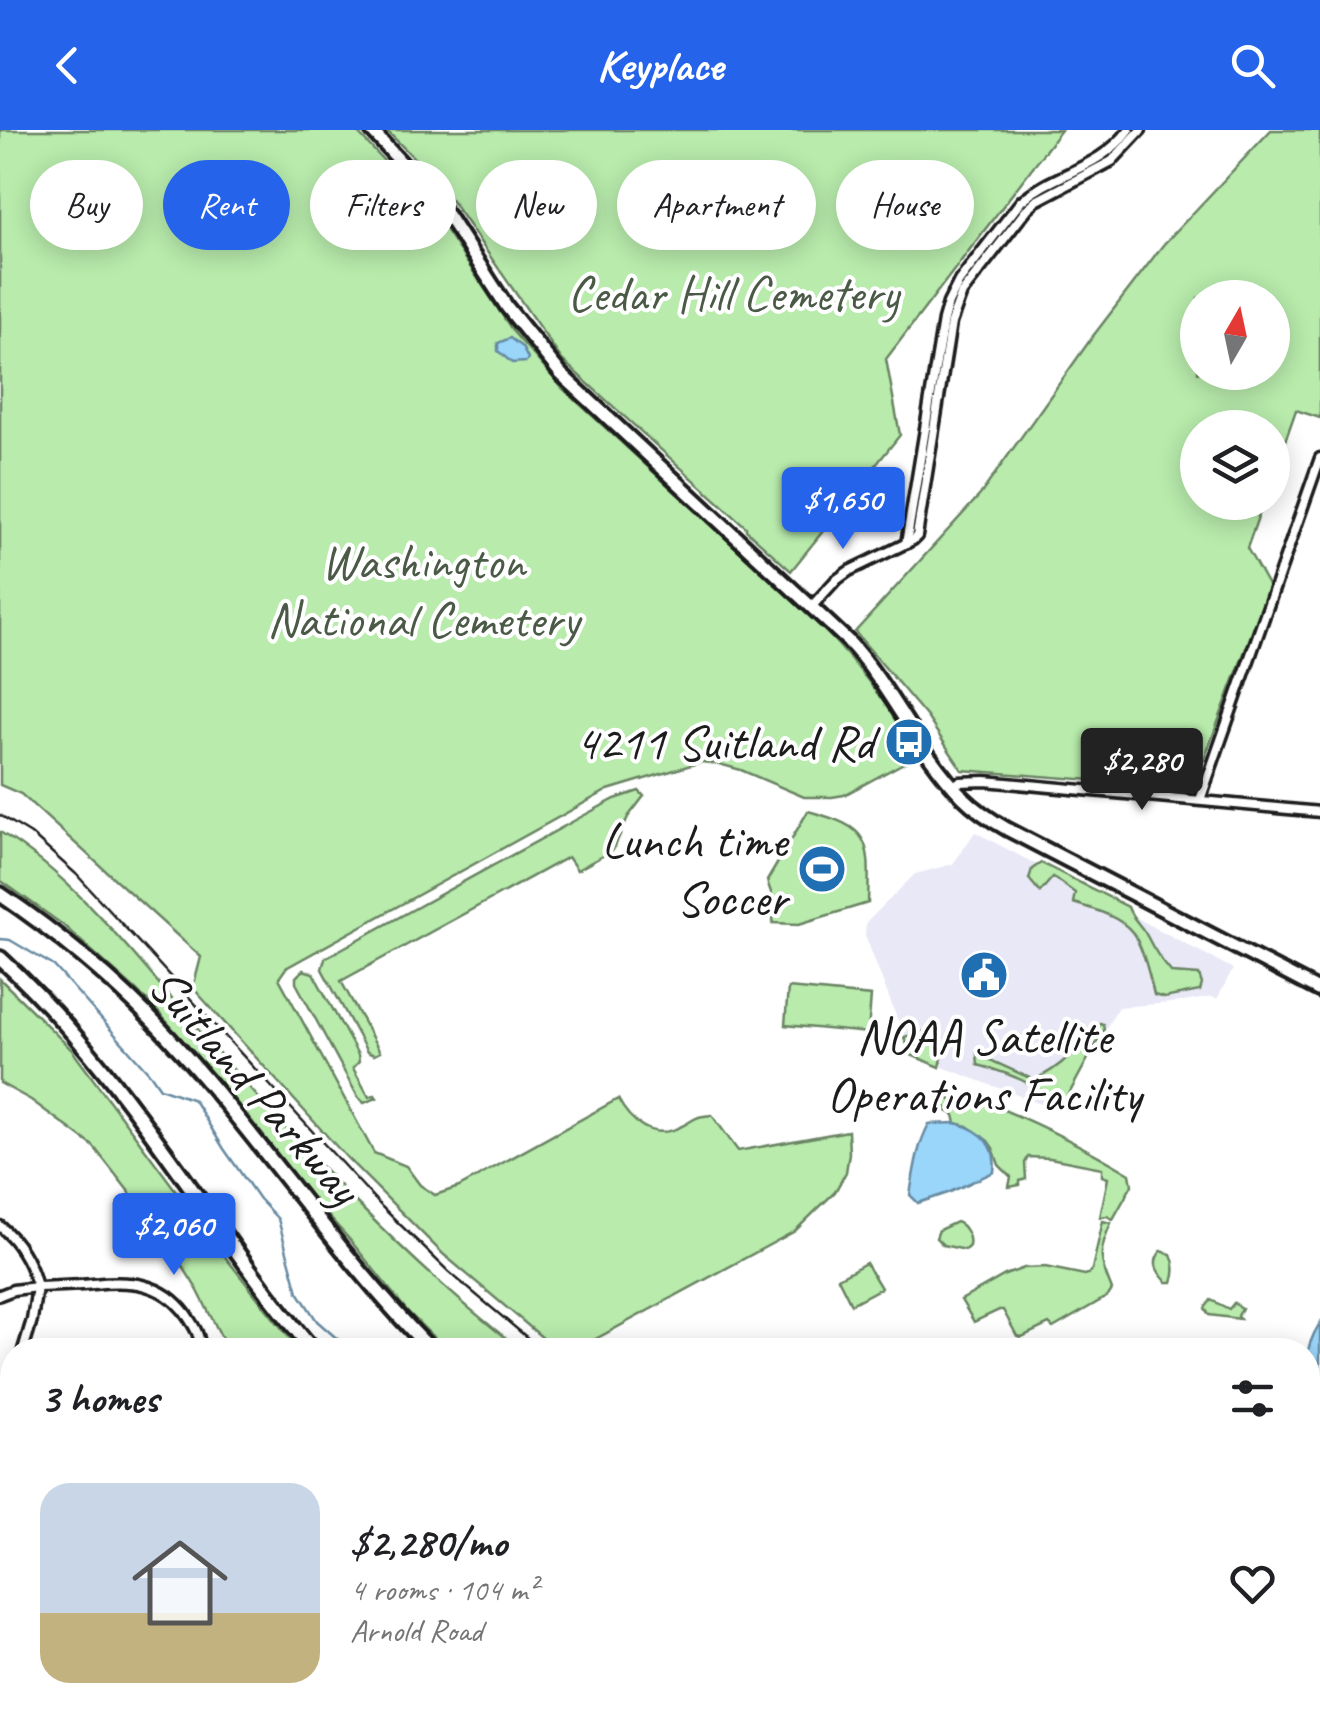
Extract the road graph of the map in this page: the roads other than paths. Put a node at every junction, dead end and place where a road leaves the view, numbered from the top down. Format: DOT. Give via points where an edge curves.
graph roads {
  1 [pos="371,130"];
  2 [pos="1129,130"];
  3 [pos="1141,130"];
  4 [pos="1320,458"];
  5 [pos="906,544"];
  6 [pos="812,606"];
  7 [pos="954,787"];
  8 [pos="1200,800"];
  9 [pos="1320,812"];
  10 [pos="0,894"];
  11 [pos="0,958"];
  12 [pos="1320,990"];
  13 [pos="0,1226"];
  14 [pos="36,1287"];
  15 [pos="0,1296"];
  16 [pos="27,1338"];
  17 [pos="201,1338"];
  18 [pos="304,1338"];
  19 [pos="420,1338"];
  1 -- 6 [label="main road" via="448,216 561,374"];
  2 -- 5 [label="street" via="1104,156 1020,202 953,290"];
  3 -- 5 [label="street" via="1108,164 1032,204 962,293 951,323 917,536"];
  4 -- 8 [label="street"];
  5 -- 6 [label="street" via="849,571"];
  6 -- 7 [label="main road" via="871,668"];
  7 -- 8 [label="street" via="984,780"];
  7 -- 12 [label="main road" via="1007,829"];
  8 -- 9 [label="street"];
  10 -- 19 [label="highway, Suitland Parkway" via="86,959 170,1039"];
  11 -- 18 [label="highway, Suitland Parkway" via="104,1067"];
  13 -- 14 [label="street" via="27,1259"];
  14 -- 15 [label="street"];
  14 -- 16 [label="street"];
  14 -- 17 [label="street" via="136,1282 171,1298"];
}
